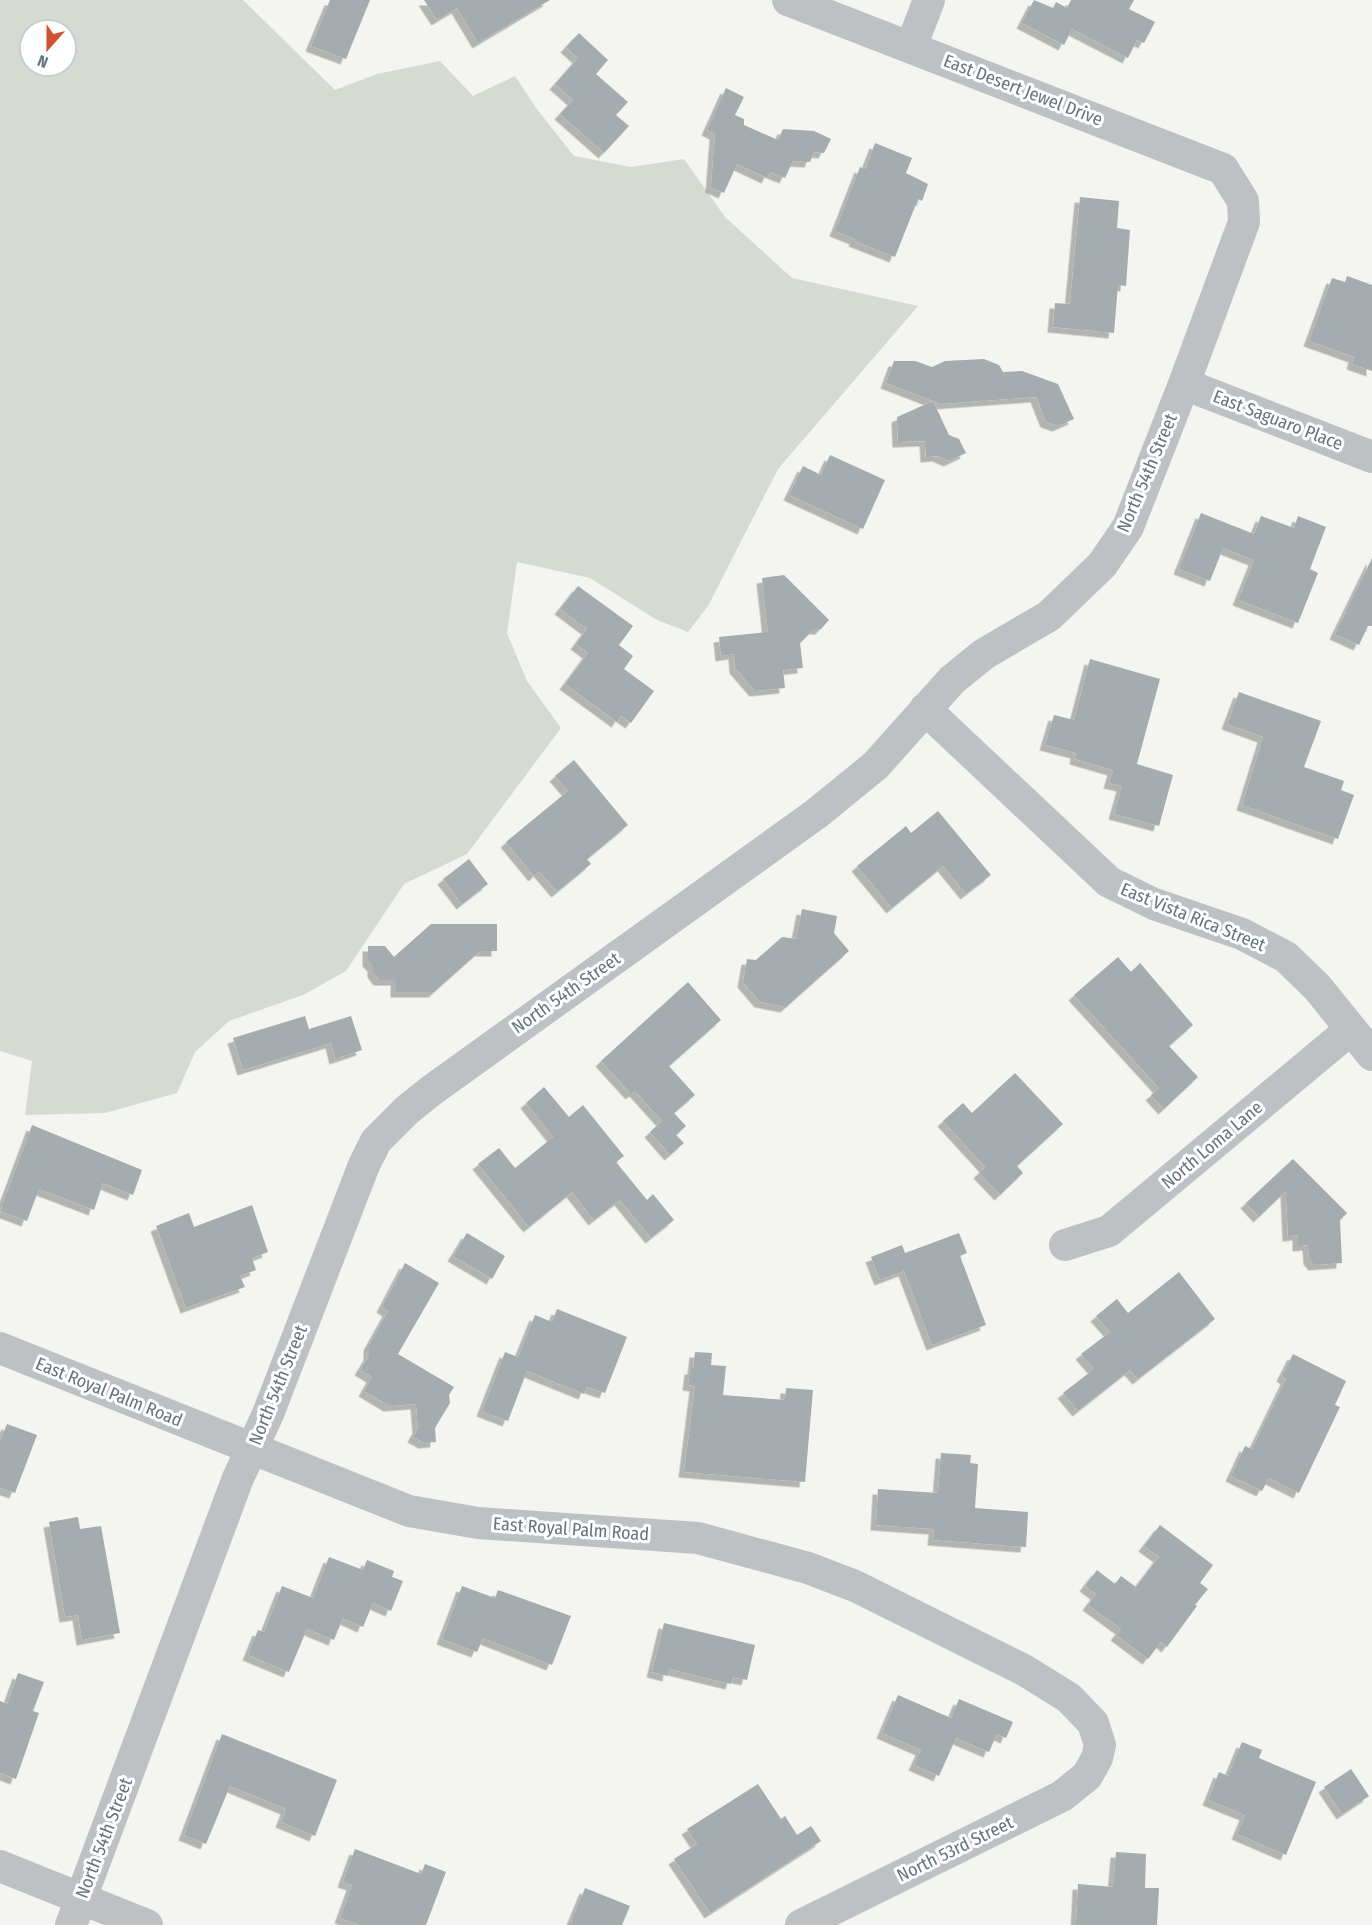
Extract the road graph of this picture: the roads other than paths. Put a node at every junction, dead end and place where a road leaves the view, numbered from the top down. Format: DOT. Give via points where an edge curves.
graph roads {
  1 [pos="788,0"];
  2 [pos="929,0"];
  3 [pos="911,47"];
  4 [pos="1243,201"];
  5 [pos="1184,384"];
  6 [pos="1372,457"];
  7 [pos="925,709"];
  8 [pos="1350,1030"];
  9 [pos="1372,1056"];
  10 [pos="1065,1245"];
  11 [pos="0,1348"];
  12 [pos="252,1448"];
  13 [pos="1097,1758"];
  14 [pos="0,1866"];
  15 [pos="76,1912"];
  16 [pos="147,1925"];
  17 [pos="801,1925"];
  1 -- 3 [label="street, East Desert Jewel Drive"];
  2 -- 3 [label="street"];
  3 -- 4 [label="street, East Desert Jewel Drive" via="1223,169"];
  4 -- 5 [label="street, North 54th Street" via="1244,222"];
  5 -- 6 [label="street, East Saguaro Place"];
  5 -- 7 [label="street, North 54th Street" via="1128,527 1102,566 1049,616 984,654"];
  7 -- 8 [label="street, East Vista Rica Street" via="1109,882 1154,904 1242,934 1286,957 1317,987"];
  7 -- 12 [label="street, North 54th Street" via="876,765 816,814 432,1090 376,1142"];
  8 -- 9 [label="street"];
  8 -- 10 [label="street, North Loma Lane" via="1109,1230"];
  11 -- 12 [label="street, East Royal Palm Road"];
  12 -- 13 [label="street, East Royal Palm Road" via="409,1511 449,1520 698,1538 808,1569 878,1596 1024,1670 1069,1698 1093,1723 1100,1745"];
  12 -- 15 [label="street, North 54th Street"];
  13 -- 17 [label="street, North 53rd Street" via="1088,1776 1062,1796"];
  14 -- 15 [label="street"];
  15 -- 16 [label="street"];
}
